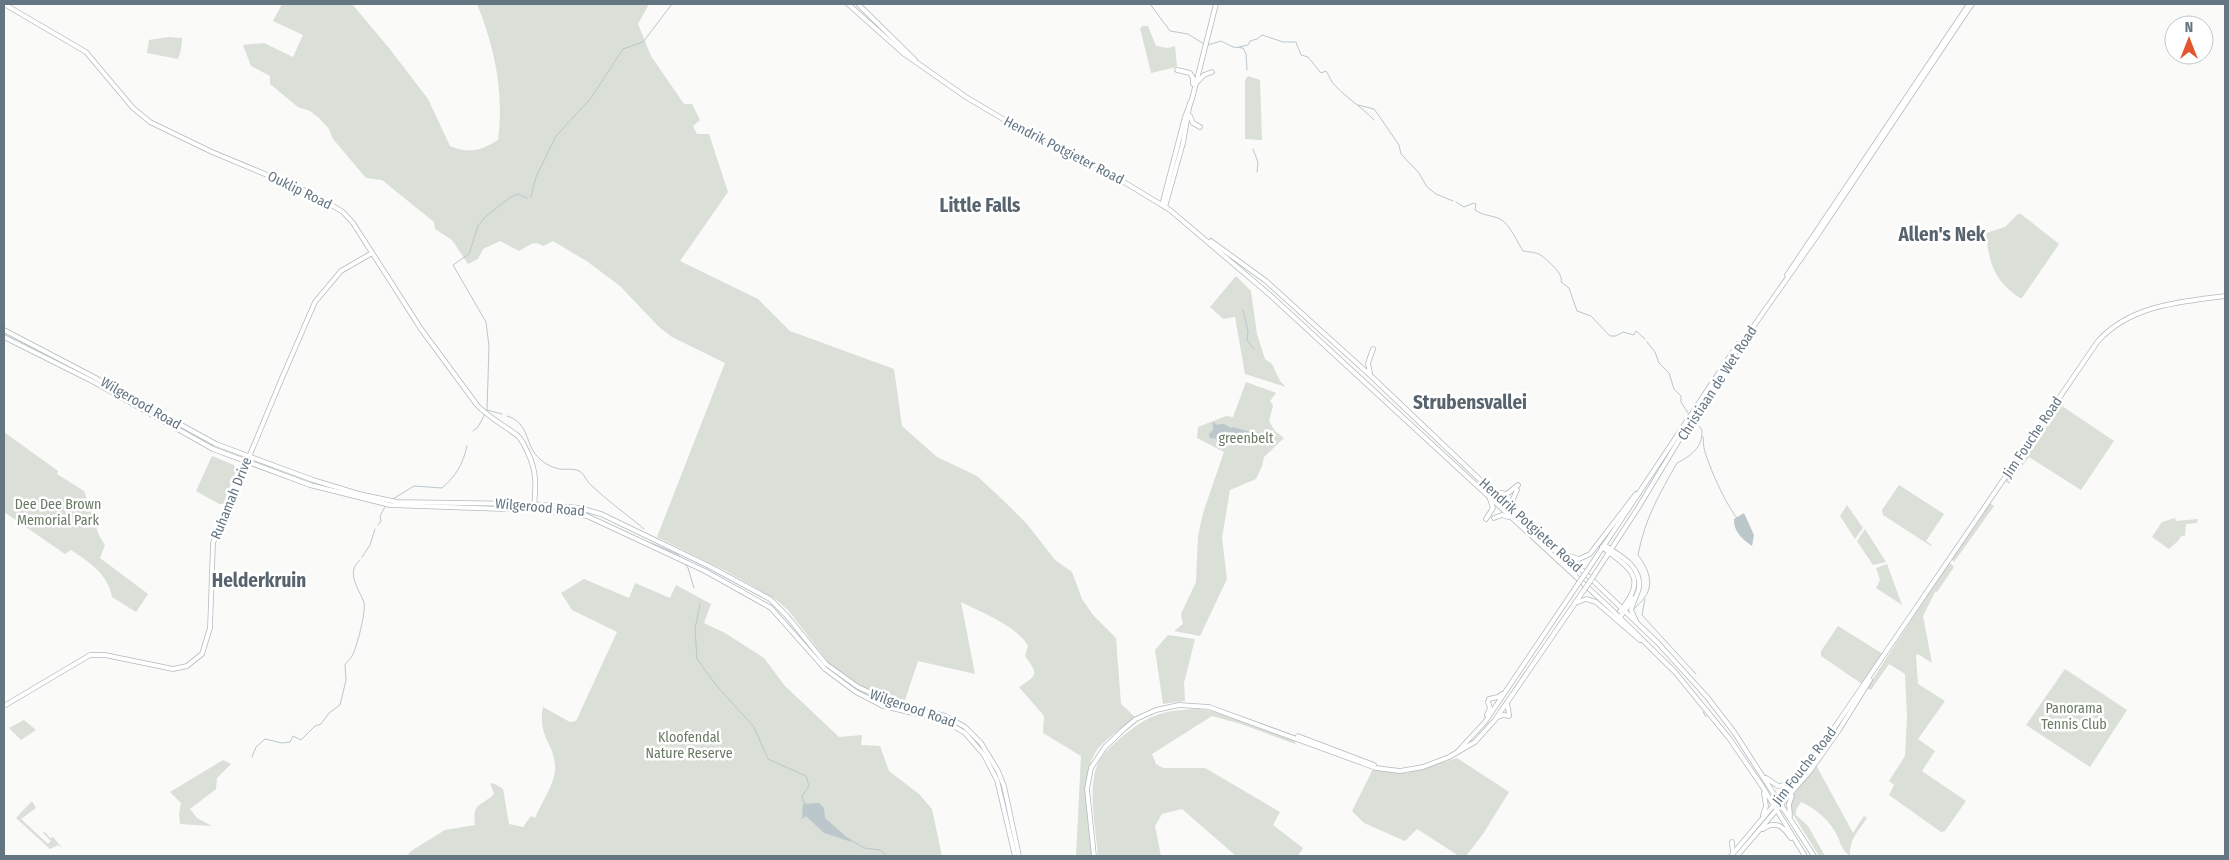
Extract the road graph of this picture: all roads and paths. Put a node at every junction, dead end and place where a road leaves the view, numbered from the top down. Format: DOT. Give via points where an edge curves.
graph roads {
  1 [pos="4,4"];
  2 [pos="848,4"];
  3 [pos="858,4"];
  4 [pos="1216,4"];
  5 [pos="1970,4"];
  6 [pos="923,68"];
  7 [pos="1177,70"];
  8 [pos="1212,72"];
  9 [pos="1195,87"];
  10 [pos="1190,104"];
  11 [pos="1190,109"];
  12 [pos="1187,124"];
  13 [pos="1200,127"];
  14 [pos="1174,158"];
  15 [pos="1164,206"];
  16 [pos="1202,236"];
  17 [pos="372,253"];
  18 [pos="2225,296"];
  19 [pos="4,330"];
  20 [pos="4,337"];
  21 [pos="1373,349"];
  22 [pos="1371,376"];
  23 [pos="248,457"];
  24 [pos="246,463"];
  25 [pos="1518,485"];
  26 [pos="1643,486"];
  27 [pos="536,489"];
  28 [pos="1517,490"];
  29 [pos="1493,492"];
  30 [pos="1489,497"];
  31 [pos="534,504"];
  32 [pos="545,505"];
  33 [pos="533,510"];
  34 [pos="1516,512"];
  35 [pos="1494,518"];
  36 [pos="1486,519"];
  37 [pos="1515,520"];
  38 [pos="1617,539"];
  39 [pos="1603,546"];
  40 [pos="1558,547"];
  41 [pos="1610,551"];
  42 [pos="1619,556"];
  43 [pos="1603,561"];
  44 [pos="1621,563"];
  45 [pos="1637,594"];
  46 [pos="1609,597"];
  47 [pos="1629,600"];
  48 [pos="1623,610"];
  49 [pos="1567,614"];
  50 [pos="1618,616"];
  51 [pos="1640,627"];
  52 [pos="1889,648"];
  53 [pos="1659,656"];
  54 [pos="1505,692"];
  55 [pos="1508,698"];
  56 [pos="4,706"];
  57 [pos="1495,720"];
  58 [pos="1485,722"];
  59 [pos="1455,754"];
  60 [pos="1762,774"];
  61 [pos="1793,782"];
  62 [pos="1798,785"];
  63 [pos="1762,786"];
  64 [pos="1779,800"];
  65 [pos="1782,805"];
  66 [pos="1774,806"];
  67 [pos="1777,811"];
  68 [pos="1792,821"];
  69 [pos="1758,824"];
  70 [pos="1753,837"];
  71 [pos="1741,844"];
  72 [pos="1015,856"];
  73 [pos="1019,856"];
  74 [pos="1094,856"];
  75 [pos="1734,856"];
  76 [pos="1804,856"];
  77 [pos="1814,856"];
  1 -- 17 [label="main road, Ouklip Road" via="86,52 133,108 150,122 212,152 307,191 338,209 351,220"];
  2 -- 6 [label="main road, Hendrik Potgieter Road" via="885,39"];
  3 -- 6 [label="main road, Hendrik Potgieter Road"];
  4 -- 9 [label="main road"];
  5 -- 26 [label="main road, Christiaan de Wet Road"];
  5 -- 38 [label="main road, Christiaan de Wet Road" via="1819,233 1714,384"];
  6 -- 15 [label="main road, Hendrik Potgieter Road" via="1008,122 1091,162"];
  7 -- 9 [label="main road" via="1192,75"];
  8 -- 9 [label="main road" via="1204,75"];
  9 -- 10 [label="main road"];
  10 -- 11 [label="main road"];
  10 -- 14 [label="main road"];
  11 -- 12 [label="main road"];
  11 -- 13 [label="main road" via="1191,122"];
  12 -- 14 [label="main road"];
  12 -- 15 [label="main road"];
  14 -- 15 [label="main road"];
  15 -- 16 [label="main road, Hendrik Potgieter Road"];
  16 -- 22 [label="main road, Hendrik Potgieter Road" via="1266,281"];
  16 -- 30 [label="main road, Hendrik Potgieter Road"];
  17 -- 23 [label="main road, Ruhamah Drive" via="340,272 312,308"];
  17 -- 27 [label="main road, Ouklip Road" via="421,329 477,405 523,442 534,468"];
  18 -- 52 [label="main road, Jim Fouche Road" via="2155,307 2118,322 2102,336"];
  19 -- 23 [label="main road, Wilgerood Road" via="200,436"];
  20 -- 24 [label="main road, Wilgerood Road" via="94,382 201,443"];
  21 -- 22 [label="main road" via="1368,365"];
  22 -- 29 [label="main road, Hendrik Potgieter Road"];
  23 -- 24 [label="main road, Ruhamah Drive"];
  23 -- 31 [label="main road, Wilgerood Road" via="383,500"];
  24 -- 33 [label="main road, Wilgerood Road" via="310,485 385,504"];
  24 -- 56 [label="main road, Ruhamah Drive" via="213,543 210,628 199,658 187,666 173,669 90,655"];
  25 -- 29 [label="main road" via="1507,494"];
  26 -- 39 [label="main road, Christiaan de Wet Road"];
  26 -- 40 [label="main road" via="1588,557 1573,558"];
  27 -- 31 [label="main road, Ouklip Road"];
  27 -- 32 [label="main road" via="537,499"];
  28 -- 34 [label="main road" via="1513,501"];
  29 -- 34 [label="main road, Hendrik Potgieter Road"];
  30 -- 36 [label="main road" via="1493,508"];
  30 -- 37 [label="main road, Hendrik Potgieter Road"];
  31 -- 32 [label="main road, Wilgerood Road"];
  31 -- 33 [label="main road, Ouklip Road"];
  32 -- 73 [label="main road, Wilgerood Road" via="580,508 601,514 715,568 777,605 824,662 858,687 893,703 945,716 965,727 981,743 998,771"];
  33 -- 72 [label="main road, Wilgerood Road" via="594,518 705,571 771,608 825,670 856,692 883,706 936,718 959,728 978,746 992,769 1000,788"];
  34 -- 40 [label="main road, Hendrik Potgieter Road"];
  35 -- 37 [label="main road" via="1502,515"];
  37 -- 50 [label="main road, Hendrik Potgieter Road"];
  38 -- 41 [label="main road, Christiaan de Wet Road"];
  38 -- 42 [label="main road" via="1615,548"];
  39 -- 41 [label="main road"];
  39 -- 54 [label="main road, Christiaan de Wet Road, bridge"];
  40 -- 46 [label="main road, Hendrik Potgieter Road"];
  41 -- 42 [label="main road"];
  41 -- 43 [label="main road, Christiaan de Wet Road"];
  41 -- 44 [label="main road"];
  42 -- 45 [label="main road" via="1637,572"];
  43 -- 44 [label="main road" via="1612,558"];
  43 -- 49 [label="main road, Christiaan de Wet Road, bridge"];
  44 -- 47 [label="main road" via="1634,579 1635,587"];
  45 -- 48 [label="main road"];
  45 -- 51 [label="main road" via="1631,611"];
  46 -- 47 [label="main road" via="1622,603"];
  46 -- 48 [label="main road, Hendrik Potgieter Road"];
  47 -- 48 [label="main road"];
  48 -- 50 [label="main road"];
  48 -- 51 [label="main road, Hendrik Potgieter Road"];
  49 -- 53 [label="main road" via="1582,600 1593,600"];
  49 -- 55 [label="main road, Christiaan de Wet Road"];
  50 -- 53 [label="main road, Hendrik Potgieter Road"];
  51 -- 60 [label="main road, Hendrik Potgieter Road" via="1707,697"];
  52 -- 61 [label="main road, Jim Fouche Road" via="1815,756"];
  52 -- 62 [label="main road, Jim Fouche Road" via="1838,730"];
  53 -- 63 [label="main road, Hendrik Potgieter Road" via="1720,726"];
  54 -- 58 [label="main road, Christiaan de Wet Road"];
  54 -- 58 [label="main road" via="1488,700 1490,710"];
  55 -- 57 [label="main road, Christiaan de Wet Road"];
  55 -- 57 [label="main road" via="1509,715 1501,715"];
  57 -- 59 [label="main road, Christiaan de Wet Road" via="1475,742"];
  58 -- 59 [label="main road, Christiaan de Wet Road"];
  59 -- 74 [label="main road, Christiaan de Wet Road" via="1410,769 1376,766 1217,709 1187,705 1156,710 1132,722 1105,747 1091,768 1087,789"];
  60 -- 61 [label="main road" via="1778,786"];
  60 -- 64 [label="main road, Hendrik Potgieter Road"];
  61 -- 64 [label="main road, Jim Fouche Road"];
  62 -- 65 [label="main road, Jim Fouche Road"];
  62 -- 68 [label="main road" via="1789,804"];
  63 -- 66 [label="main road, Hendrik Potgieter Road"];
  63 -- 69 [label="main road" via="1766,806"];
  64 -- 65 [label="main road, Hendrik Potgieter Road"];
  64 -- 66 [label="main road, Jim Fouche Road"];
  65 -- 67 [label="main road, Jim Fouche Road"];
  65 -- 68 [label="main road, Hendrik Potgieter Road"];
  66 -- 67 [label="main road, Hendrik Potgieter Road"];
  66 -- 69 [label="main road, Jim Fouche Road"];
  67 -- 70 [label="main road, Jim Fouche Road"];
  67 -- 76 [label="main road, Hendrik Potgieter Road"];
  68 -- 77 [label="main road, Hendrik Potgieter Road"];
  69 -- 71 [label="main road, Jim Fouche Road"];
  70 -- 75 [label="main road, Jim Fouche Road"];
  70 -- 76 [label="main road" via="1768,825 1780,825"];
  71 -- 75 [label="main road, Jim Fouche Road"];
  71 -- 75 [label="main road" via="1732,842"];
}
